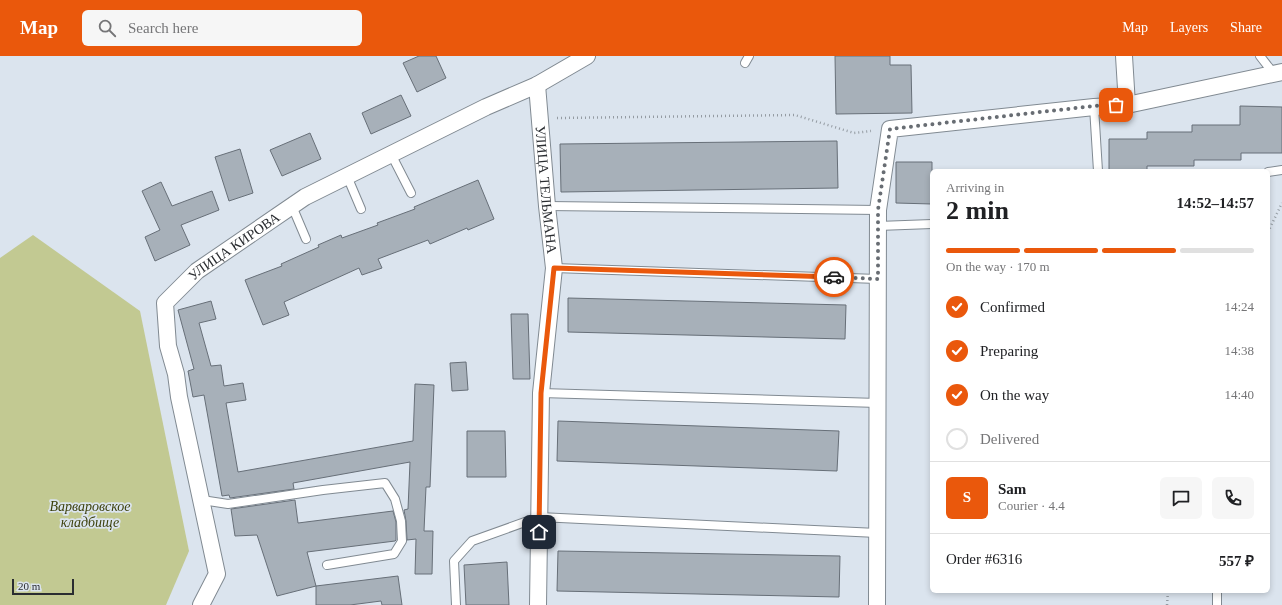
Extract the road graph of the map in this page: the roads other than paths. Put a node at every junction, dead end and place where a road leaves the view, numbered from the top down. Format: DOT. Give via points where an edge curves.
graph roads {
  1 [pos="587,56"];
  2 [pos="1124,56"];
  3 [pos="1260,56"];
  4 [pos="1278,73"];
  5 [pos="537,85"];
  6 [pos="1127,105"];
  7 [pos="1094,106"];
  8 [pos="391,154"];
  9 [pos="1098,169"];
  10 [pos="1282,170"];
  11 [pos="1270,172"];
  12 [pos="347,176"];
  13 [pos="411,193"];
  14 [pos="292,206"];
  15 [pos="547,206"];
  16 [pos="361,208"];
  17 [pos="878,218"];
  18 [pos="930,224"];
  19 [pos="306,239"];
  20 [pos="554,268"];
  21 [pos="878,279"];
  22 [pos="541,393"];
  23 [pos="878,403"];
  24 [pos="202,500"];
  25 [pos="539,517"];
  26 [pos="877,533"];
  27 [pos="327,565"];
  28 [pos="1217,593"];
  29 [pos="201,605"];
  30 [pos="456,605"];
  31 [pos="538,605"];
  32 [pos="877,605"];
  33 [pos="1217,605"];
  1 -- 5 [label="street, УЛИЦА КИРОВА"];
  2 -- 6 [label="street"];
  3 -- 4 [label="lane"];
  4 -- 6 [label="street"];
  5 -- 8 [label="street, УЛИЦА КИРОВА"];
  5 -- 15 [label="street, УЛИЦА ТЕЛЬМАНА"];
  6 -- 7 [label="street"];
  7 -- 9 [label="lane"];
  7 -- 17 [label="street" via="890,129"];
  8 -- 12 [label="street, УЛИЦА КИРОВА"];
  8 -- 13 [label="lane"];
  10 -- 11 [label="lane"];
  12 -- 14 [label="street, УЛИЦА КИРОВА"];
  12 -- 16 [label="lane"];
  14 -- 19 [label="lane"];
  14 -- 24 [label="street, УЛИЦА КИРОВА" via="197,271 165,303 168,346"];
  15 -- 17 [label="lane"];
  15 -- 20 [label="street, УЛИЦА ТЕЛЬМАНА"];
  17 -- 18 [label="lane"];
  17 -- 21 [label="street"];
  20 -- 21 [label="lane"];
  20 -- 22 [label="street, УЛИЦА ТЕЛЬМАНА"];
  21 -- 23 [label="street"];
  22 -- 23 [label="lane"];
  22 -- 25 [label="street, УЛИЦА ТЕЛЬМАНА"];
  23 -- 26 [label="street"];
  24 -- 27 [label="lane" via="228,504 385,483 396,498 401,521 402,541 394,554"];
  24 -- 29 [label="street, УЛИЦА КИРОВА" via="217,574"];
  25 -- 26 [label="lane"];
  25 -- 30 [label="lane" via="472,541 454,561"];
  25 -- 31 [label="street, УЛИЦА ТЕЛЬМАНА"];
  26 -- 32 [label="street"];
  28 -- 33 [label="lane"];
}
